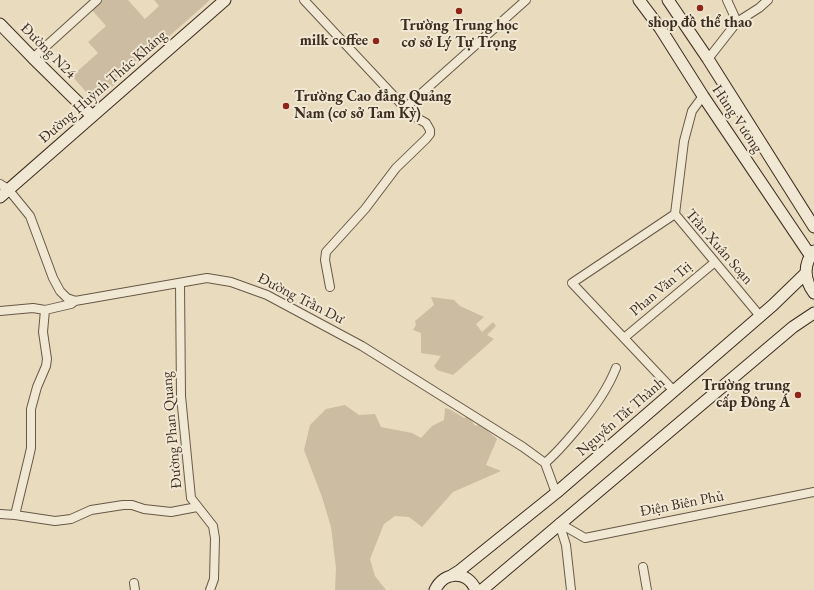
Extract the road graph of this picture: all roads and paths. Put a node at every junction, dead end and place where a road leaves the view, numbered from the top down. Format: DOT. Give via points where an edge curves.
graph roads {
  1 [pos="98,0"];
  2 [pos="304,0"];
  3 [pos="526,0"];
  4 [pos="639,0"];
  5 [pos="668,0"];
  6 [pos="727,0"];
  7 [pos="768,0"];
  8 [pos="224,1"];
  9 [pos="737,22"];
  10 [pos="0,24"];
  11 [pos="33,58"];
  12 [pos="708,59"];
  13 [pos="703,96"];
  14 [pos="406,108"];
  15 [pos="92,116"];
  16 [pos="3,190"];
  17 [pos="675,214"];
  18 [pos="814,227"];
  19 [pos="812,253"];
  20 [pos="715,262"];
  21 [pos="805,274"];
  22 [pos="180,283"];
  23 [pos="330,287"];
  24 [pos="814,293"];
  25 [pos="75,301"];
  26 [pos="45,310"];
  27 [pos="0,311"];
  28 [pos="814,313"];
  29 [pos="760,316"];
  30 [pos="624,338"];
  31 [pos="616,368"];
  32 [pos="674,391"];
  33 [pos="545,463"];
  34 [pos="814,492"];
  35 [pos="556,493"];
  36 [pos="197,507"];
  37 [pos="0,514"];
  38 [pos="15,515"];
  39 [pos="559,523"];
  40 [pos="643,567"];
  41 [pos="451,576"];
  42 [pos="210,590"];
  43 [pos="435,590"];
  44 [pos="476,590"];
  45 [pos="482,590"];
  46 [pos="571,590"];
  47 [pos="647,590"];
  1 -- 11 [label="street"];
  2 -- 14 [label="street"];
  3 -- 14 [label="street"];
  4 -- 13 [label="main road, Hùng Vương"];
  5 -- 12 [label="main road, Hùng Vương"];
  6 -- 9 [label="street"];
  7 -- 9 [label="street"];
  8 -- 15 [label="main road, Đường Huỳnh Thúc Kháng"];
  9 -- 12 [label="street"];
  10 -- 11 [label="main road, Đường N24"];
  11 -- 15 [label="main road, Đường N24"];
  12 -- 18 [label="main road, Hùng Vương"];
  13 -- 17 [label="street" via="692,110 684,141"];
  13 -- 19 [label="main road, Hùng Vương"];
  14 -- 23 [label="street" via="426,123 430,134 396,168 365,209 326,252"];
  15 -- 16 [label="main road, Đường Huỳnh Thúc Kháng"];
  16 -- 25 [label="street" via="30,216 53,278 60,291"];
  17 -- 20 [label="street, Trần Xuân Soạn"];
  17 -- 30 [label="street, Trần Xuân Soạn" via="572,283"];
  19 -- 21 [label="main road" via="806,264"];
  20 -- 29 [label="street, Trần Xuân Soạn"];
  20 -- 30 [label="street, Phan Văn Trị"];
  21 -- 24 [label="main road"];
  21 -- 29 [label="main road, Nguyễn Tất Thành"];
  22 -- 25 [label="street, Đường Trần Dư"];
  22 -- 33 [label="street, Đường Trần Dư" via="207,278 231,282 268,295 362,346"];
  22 -- 36 [label="street, Đường Phan Quang" via="181,396 191,498"];
  25 -- 26 [label="street, Đường Trần Dư"];
  26 -- 27 [label="street, Đường Trần Dư" via="33,308"];
  26 -- 38 [label="street" via="43,332 46,366 31,409 31,448"];
  28 -- 39 [label="main road" via="793,327"];
  29 -- 32 [label="main road, Nguyễn Tất Thành"];
  30 -- 32 [label="street"];
  31 -- 33 [label="street" via="595,408 563,447"];
  32 -- 35 [label="main road, Nguyễn Tất Thành"];
  33 -- 35 [label="street"];
  34 -- 39 [label="street, Điện Biên Phủ" via="585,538"];
  35 -- 41 [label="main road, Nguyễn Tất Thành"];
  36 -- 38 [label="street" via="171,512 123,505 90,510 72,519 55,520"];
  36 -- 42 [label="street, Đường Phan Quang" via="213,526 214,532 214,579"];
  37 -- 38 [label="street"];
  39 -- 45 [label="main road"];
  39 -- 46 [label="street" via="566,545"];
  40 -- 47 [label="street"];
  41 -- 43 [label="main road, Nguyễn Tất Thành" via="442,580"];
  41 -- 44 [label="main road" via="464,577 472,582"];
}
